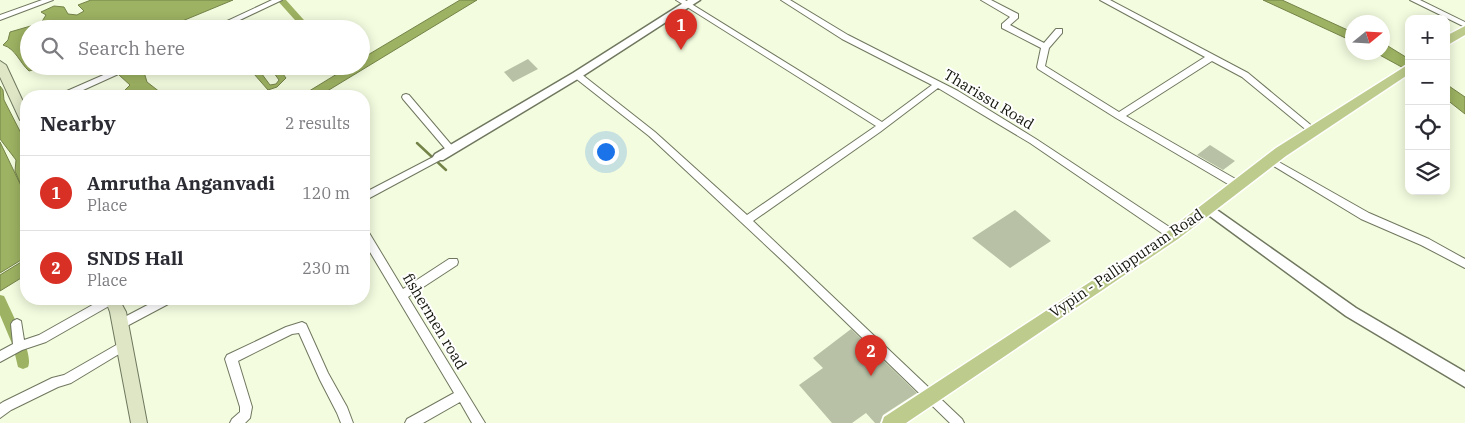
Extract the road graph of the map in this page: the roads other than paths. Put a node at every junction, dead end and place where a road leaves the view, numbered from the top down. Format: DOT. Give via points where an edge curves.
graph roads {
  1 [pos="49,0"];
  2 [pos="278,0"];
  3 [pos="785,0"];
  4 [pos="985,0"];
  5 [pos="1104,0"];
  6 [pos="1414,0"];
  7 [pos="687,2"];
  8 [pos="0,18"];
  9 [pos="234,20"];
  10 [pos="1465,25"];
  11 [pos="1465,30"];
  12 [pos="1059,31"];
  13 [pos="1450,39"];
  14 [pos="1045,48"];
  15 [pos="1212,57"];
  16 [pos="0,65"];
  17 [pos="1405,70"];
  18 [pos="111,75"];
  19 [pos="577,75"];
  20 [pos="938,84"];
  21 [pos="77,90"];
  22 [pos="406,97"];
  23 [pos="20,105"];
  24 [pos="1119,116"];
  25 [pos="882,126"];
  26 [pos="1313,130"];
  27 [pos="451,150"];
  28 [pos="435,160"];
  29 [pos="1270,160"];
  30 [pos="1236,184"];
  31 [pos="370,194"];
  32 [pos="1207,208"];
  33 [pos="746,220"];
  34 [pos="1172,235"];
  35 [pos="370,244"];
  36 [pos="453,262"];
  37 [pos="1465,264"];
  38 [pos="402,296"];
  39 [pos="101,305"];
  40 [pos="115,305"];
  41 [pos="157,305"];
  42 [pos="17,324"];
  43 [pos="121,324"];
  44 [pos="125,345"];
  45 [pos="16,347"];
  46 [pos="0,357"];
  47 [pos="1465,380"];
  48 [pos="462,395"];
  49 [pos="930,395"];
  50 [pos="0,412"];
  51 [pos="139,423"];
  52 [pos="236,423"];
  53 [pos="347,423"];
  54 [pos="411,423"];
  55 [pos="479,423"];
  56 [pos="891,423"];
  57 [pos="958,423"];
  1 -- 8 [label="street"];
  2 -- 9 [label="street"];
  3 -- 20 [label="street, Tharissu Road" via="845,36"];
  4 -- 14 [label="street" via="1014,16 1006,26"];
  5 -- 15 [label="street"];
  6 -- 10 [label="street"];
  7 -- 19 [label="street"];
  7 -- 25 [label="street"];
  11 -- 13 [label="main road"];
  12 -- 14 [label="street"];
  14 -- 24 [label="street" via="1041,67"];
  15 -- 24 [label="street"];
  15 -- 26 [label="street" via="1245,75"];
  16 -- 23 [label="main road"];
  17 -- 26 [label="main road, Vypin - Pallippuram Road"];
  18 -- 21 [label="street"];
  19 -- 27 [label="street"];
  19 -- 33 [label="street" via="652,134"];
  20 -- 25 [label="street"];
  20 -- 34 [label="street, Tharissu Road" via="1033,141"];
  22 -- 27 [label="street"];
  24 -- 30 [label="street"];
  25 -- 33 [label="street"];
  26 -- 29 [label="main road, Vypin - Pallippuram Road"];
  27 -- 28 [label="street"];
  28 -- 31 [label="street"];
  29 -- 30 [label="main road, Vypin - Pallippuram Road"];
  29 -- 37 [label="street" via="1365,216 1425,242"];
  30 -- 32 [label="main road, Vypin - Pallippuram Road"];
  32 -- 34 [label="main road, Vypin - Pallippuram Road"];
  32 -- 47 [label="street" via="1352,312"];
  33 -- 49 [label="street"];
  34 -- 49 [label="main road, Vypin - Pallippuram Road"];
  35 -- 38 [label="street, fishermen road"];
  36 -- 38 [label="street"];
  38 -- 48 [label="street, fishermen road"];
  39 -- 45 [label="street" via="42,338"];
  40 -- 43 [label="main road"];
  41 -- 43 [label="street"];
  42 -- 45 [label="street"];
  43 -- 44 [label="main road"];
  44 -- 50 [label="street" via="67,379"];
  44 -- 51 [label="main road"];
  45 -- 46 [label="street"];
  48 -- 54 [label="street"];
  48 -- 55 [label="street, fishermen road"];
  49 -- 56 [label="main road, Vypin - Pallippuram Road"];
  49 -- 57 [label="street"];
  52 -- 53 [label="street" via="246,414 246,407 232,359 302,327"];
}
